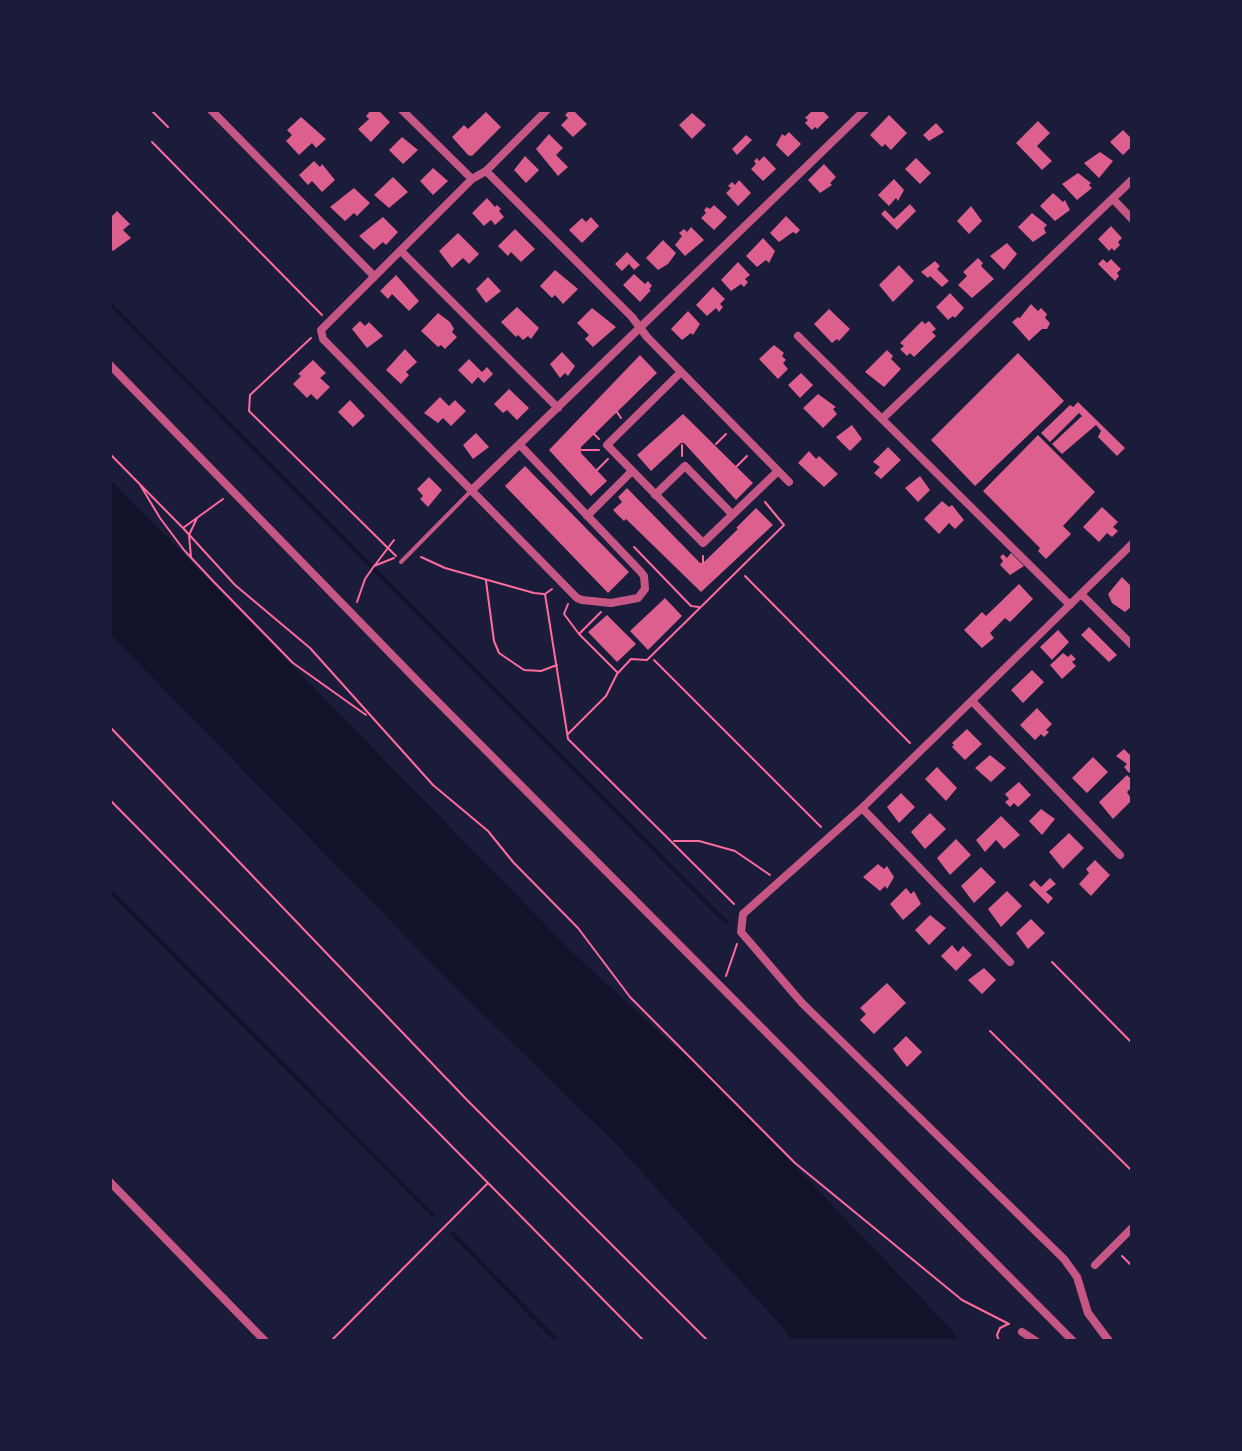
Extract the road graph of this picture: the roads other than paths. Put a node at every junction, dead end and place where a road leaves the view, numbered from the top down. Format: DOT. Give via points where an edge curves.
graph roads {
  1 [pos="211,110"];
  2 [pos="402,110"];
  3 [pos="547,110"];
  4 [pos="865,110"];
  5 [pos="486,171"];
  6 [pos="472,179"];
  7 [pos="1132,180"];
  8 [pos="1113,199"];
  9 [pos="1132,219"];
  10 [pos="401,251"];
  11 [pos="374,276"];
  12 [pos="640,327"];
  13 [pos="798,336"];
  14 [pos="110,365"];
  15 [pos="681,372"];
  16 [pos="558,408"];
  17 [pos="883,418"];
  18 [pos="520,445"];
  19 [pos="632,471"];
  20 [pos="778,471"];
  21 [pos="789,482"];
  22 [pos="472,490"];
  23 [pos="655,495"];
  24 [pos="732,514"];
  25 [pos="587,516"];
  26 [pos="1132,544"];
  27 [pos="401,562"];
  28 [pos="1081,594"];
  29 [pos="1070,605"];
  30 [pos="1132,645"];
  31 [pos="972,701"];
  32 [pos="862,808"];
  33 [pos="1120,855"];
  34 [pos="1010,962"];
  35 [pos="110,1182"];
  36 [pos="1132,1228"];
  37 [pos="1095,1265"];
  38 [pos="1022,1332"];
  39 [pos="265,1341"];
  40 [pos="1036,1341"];
  41 [pos="1073,1341"];
  42 [pos="1109,1341"];
  1 -- 11 [label="street"];
  2 -- 6 [label="street"];
  3 -- 5 [label="street"];
  4 -- 12 [label="street"];
  5 -- 6 [label="street"];
  5 -- 12 [label="street"];
  6 -- 10 [label="street"];
  7 -- 8 [label="street"];
  8 -- 9 [label="street"];
  8 -- 17 [label="street"];
  10 -- 11 [label="street"];
  10 -- 16 [label="street"];
  11 -- 22 [label="street" via="324,326 323,339"];
  12 -- 15 [label="street"];
  12 -- 16 [label="street"];
  13 -- 17 [label="street"];
  14 -- 41 [label="street"];
  15 -- 19 [label="street" via="607,445"];
  15 -- 20 [label="street"];
  16 -- 18 [label="street"];
  17 -- 29 [label="street"];
  18 -- 22 [label="street"];
  18 -- 25 [label="street"];
  19 -- 23 [label="street"];
  19 -- 25 [label="street"];
  20 -- 21 [label="street"];
  20 -- 24 [label="street"];
  22 -- 25 [label="street" via="582,600 611,603 638,598 645,589 644,576"];
  22 -- 27 [label="lane"];
  23 -- 24 [label="street" via="703,543"];
  23 -- 24 [label="street" via="685,466"];
  26 -- 28 [label="street"];
  28 -- 29 [label="street"];
  28 -- 30 [label="street"];
  29 -- 31 [label="street"];
  31 -- 32 [label="street"];
  31 -- 33 [label="street"];
  32 -- 34 [label="street"];
  32 -- 42 [label="street" via="743,914 741,932 802,1003 1064,1259 1077,1277 1088,1313"];
  35 -- 39 [label="street"];
  36 -- 37 [label="street"];
  38 -- 40 [label="street"];
}
